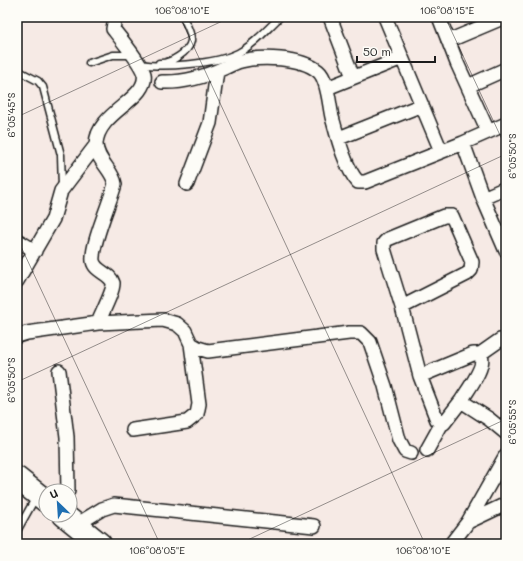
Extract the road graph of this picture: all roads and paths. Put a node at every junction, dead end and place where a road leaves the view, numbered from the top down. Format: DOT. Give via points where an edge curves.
graph roads {
  1 [pos="115,17"];
  2 [pos="183,17"];
  3 [pos="280,17"];
  4 [pos="330,17"];
  5 [pos="385,17"];
  6 [pos="440,17"];
  7 [pos="505,17"];
  8 [pos="448,41"];
  9 [pos="402,58"];
  10 [pos="136,60"];
  11 [pos="89,63"];
  12 [pos="506,69"];
  13 [pos="17,70"];
  14 [pos="218,71"];
  15 [pos="353,77"];
  16 [pos="162,82"];
  17 [pos="468,86"];
  18 [pos="327,88"];
  19 [pos="422,105"];
  20 [pos="506,124"];
  21 [pos="488,131"];
  22 [pos="339,138"];
  23 [pos="463,143"];
  24 [pos="96,145"];
  25 [pos="441,151"];
  26 [pos="187,184"];
  27 [pos="506,188"];
  28 [pos="61,191"];
  29 [pos="483,198"];
  30 [pos="17,240"];
  31 [pos="35,251"];
  32 [pos="506,251"];
  33 [pos="17,281"];
  34 [pos="402,307"];
  35 [pos="98,323"];
  36 [pos="17,336"];
  37 [pos="500,340"];
  38 [pos="191,344"];
  39 [pos="480,354"];
  40 [pos="59,370"];
  41 [pos="420,376"];
  42 [pos="461,401"];
  43 [pos="442,423"];
  44 [pos="133,430"];
  45 [pos="506,433"];
  46 [pos="427,450"];
  47 [pos="411,453"];
  48 [pos="506,456"];
  49 [pos="17,478"];
  50 [pos="68,483"];
  51 [pos="38,494"];
  52 [pos="38,502"];
  53 [pos="506,504"];
  54 [pos="78,516"];
  55 [pos="468,522"];
  56 [pos="75,523"];
  57 [pos="314,526"];
  58 [pos="17,531"];
  59 [pos="456,542"];
  60 [pos="100,544"];
  1 -- 10 [label="street" via="113,29"];
  2 -- 10 [label="lane" via="191,41 182,54 162,64"];
  3 -- 10 [label="lane" via="246,49 236,54 160,67"];
  4 -- 15 [label="street"];
  5 -- 9 [label="street"];
  6 -- 8 [label="street"];
  7 -- 8 [label="street"];
  8 -- 17 [label="street"];
  9 -- 15 [label="street"];
  9 -- 19 [label="street"];
  10 -- 11 [label="lane" via="113,55"];
  10 -- 24 [label="street" via="144,75 143,87 108,119 98,133"];
  12 -- 17 [label="street"];
  13 -- 28 [label="lane" via="43,86 61,155"];
  14 -- 16 [label="street" via="177,83"];
  14 -- 18 [label="street" via="246,60 285,59 308,65 319,72"];
  14 -- 26 [label="street" via="210,123"];
  15 -- 18 [label="street"];
  17 -- 21 [label="street"];
  18 -- 22 [label="street"];
  19 -- 22 [label="street"];
  19 -- 25 [label="street"];
  20 -- 21 [label="street"];
  21 -- 23 [label="street"];
  22 -- 25 [label="street" via="352,176 358,182 365,182"];
  23 -- 25 [label="street"];
  23 -- 29 [label="street"];
  24 -- 28 [label="street"];
  24 -- 35 [label="street" via="99,156 114,177 115,184 94,248 93,261 97,269 111,279 113,286"];
  27 -- 29 [label="street"];
  28 -- 31 [label="street" via="53,219"];
  29 -- 32 [label="street"];
  30 -- 31 [label="street"];
  31 -- 33 [label="street"];
  34 -- 34 [label="street" via="384,243 388,239 444,216 452,216 472,262 471,270"];
  34 -- 41 [label="street"];
  35 -- 36 [label="street"];
  35 -- 38 [label="street" via="163,320 177,324 185,331"];
  37 -- 39 [label="street"];
  38 -- 44 [label="street" via="199,404 197,414 187,422"];
  38 -- 47 [label="street" via="208,351 349,332 361,333 370,342 399,440 405,450"];
  39 -- 41 [label="street" via="473,354"];
  39 -- 42 [label="street" via="482,365"];
  40 -- 50 [label="street" via="67,437"];
  41 -- 43 [label="street" via="436,418"];
  42 -- 43 [label="street"];
  42 -- 45 [label="street"];
  43 -- 46 [label="street"];
  48 -- 55 [label="street"];
  49 -- 51 [label="highway"];
  52 -- 58 [label="lane"];
  53 -- 55 [label="street"];
  54 -- 57 [label="street" via="114,505"];
  55 -- 59 [label="street"];
  56 -- 60 [label="highway"];
}
